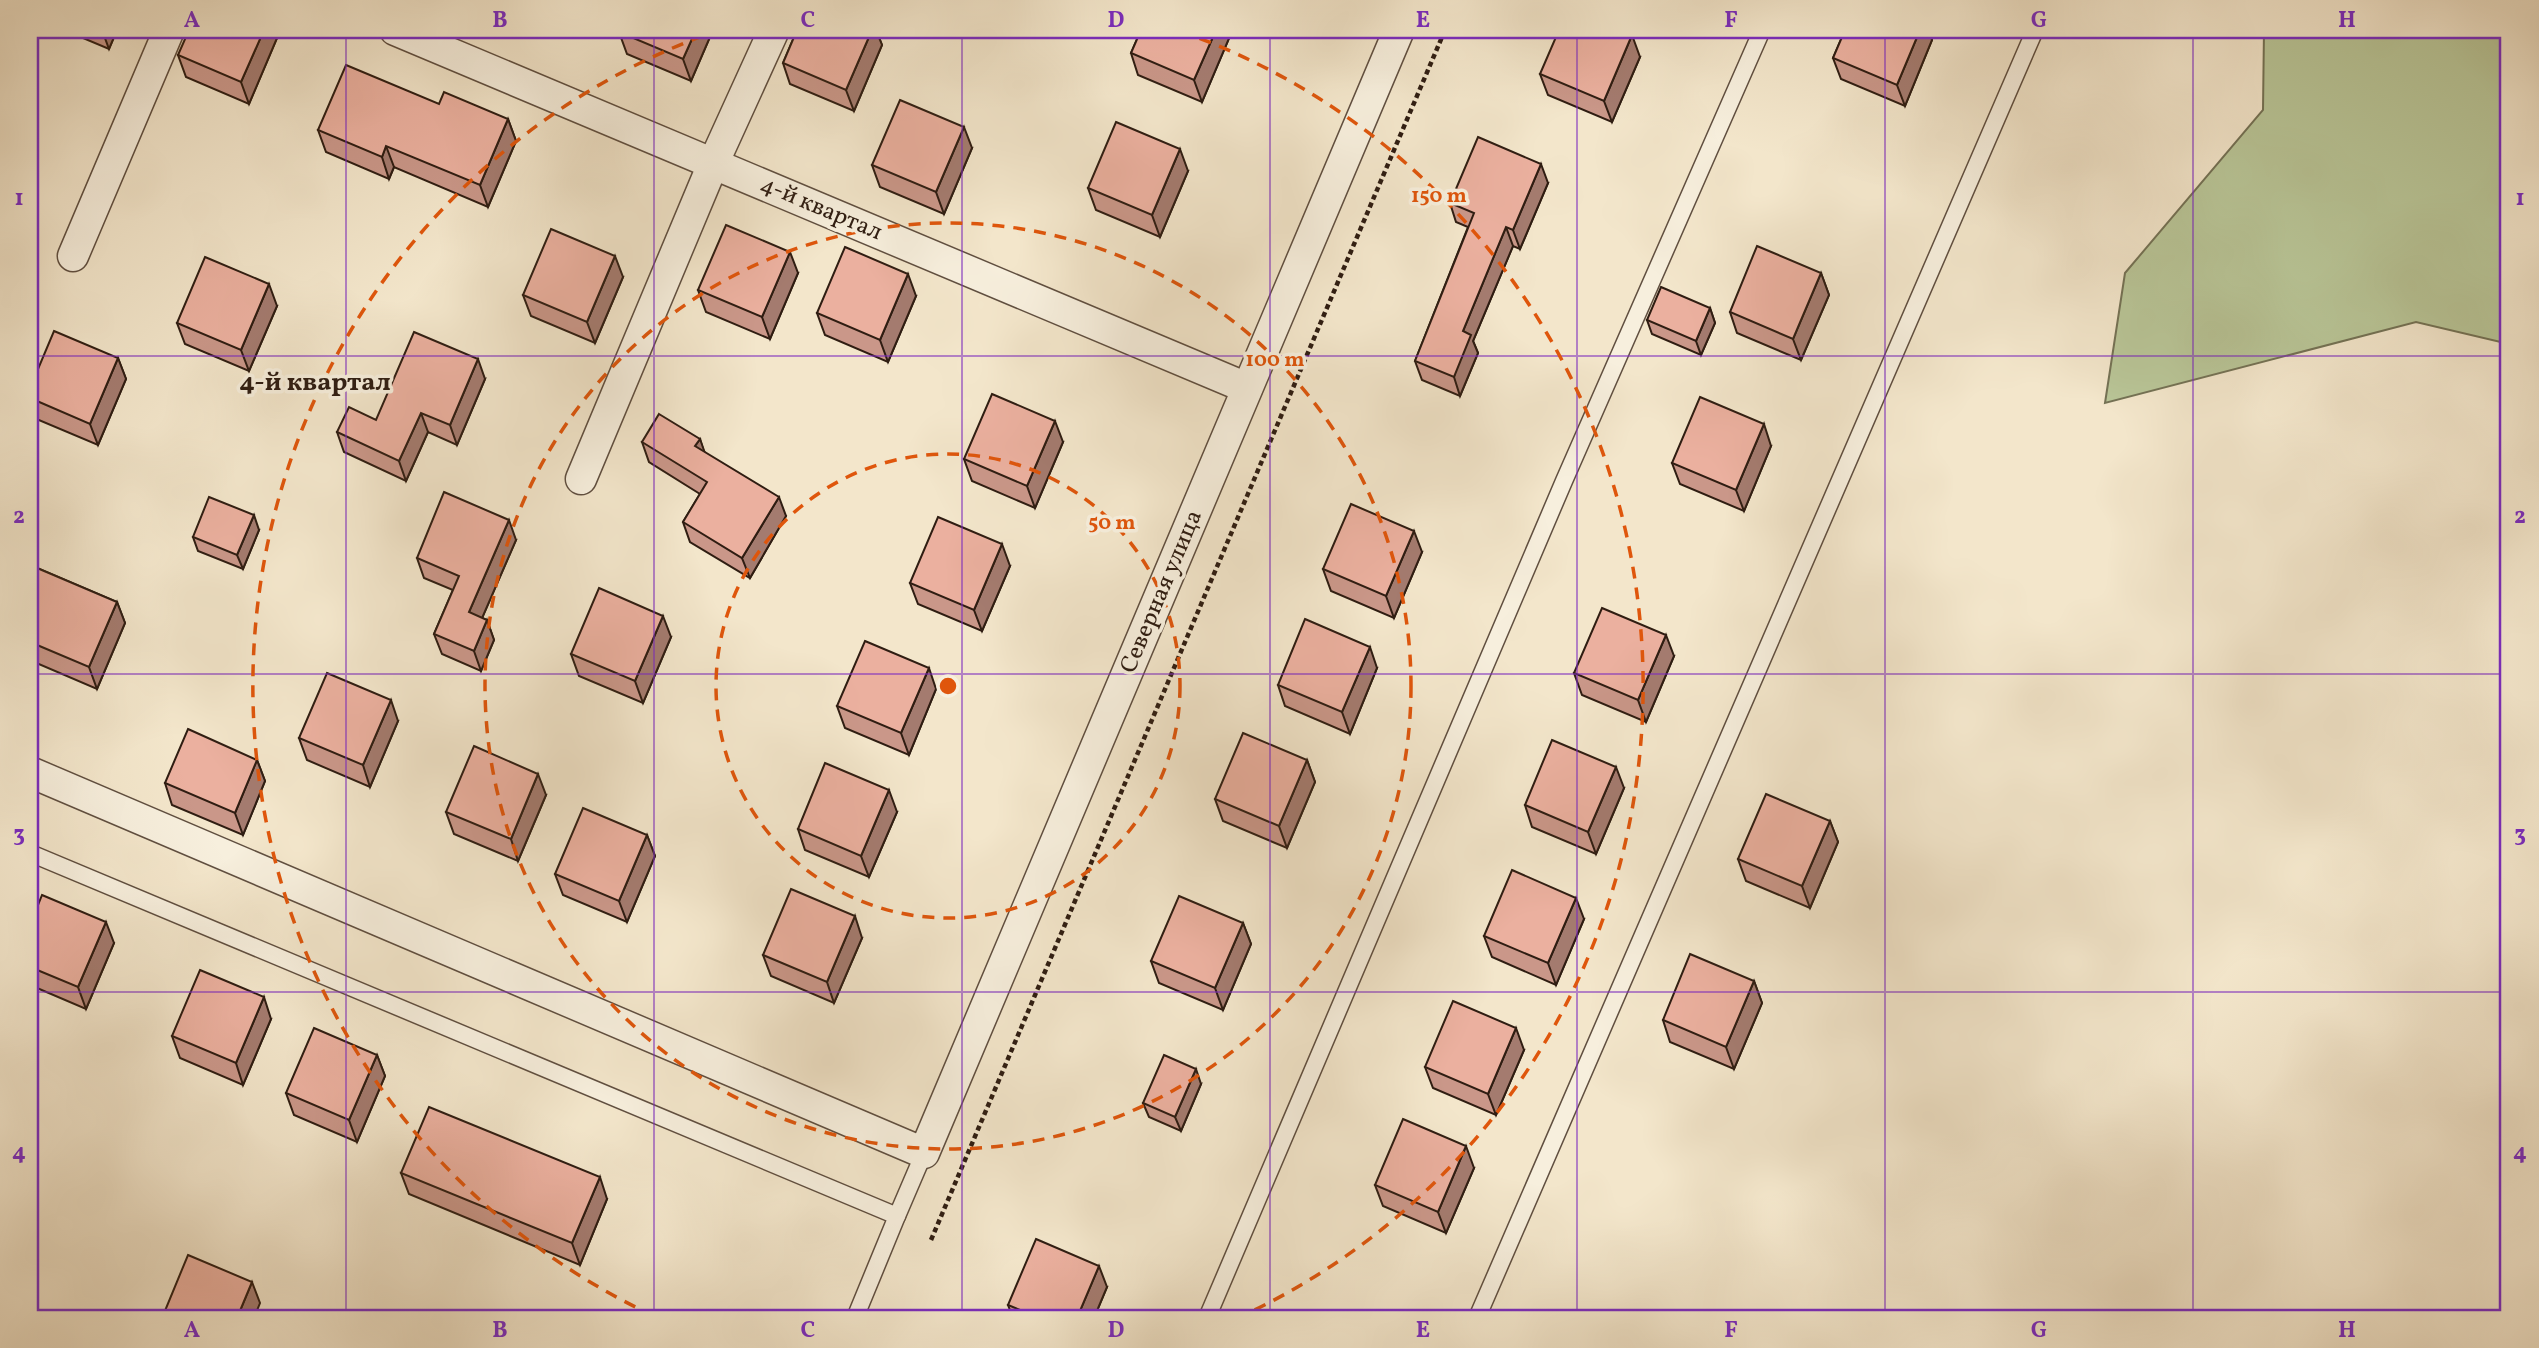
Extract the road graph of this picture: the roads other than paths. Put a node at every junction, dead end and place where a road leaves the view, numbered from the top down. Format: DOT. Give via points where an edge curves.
graph roads {
  1 [pos="169,30"];
  2 [pos="395,30"];
  3 [pos="774,30"];
  4 [pos="1399,30"];
  5 [pos="1762,30"];
  6 [pos="2035,30"];
  7 [pos="713,164"];
  8 [pos="73,256"];
  9 [pos="1248,388"];
  10 [pos="581,479"];
  11 [pos="30,772"];
  12 [pos="30,853"];
  13 [pos="924,1153"];
  14 [pos="897,1216"];
  15 [pos="855,1318"];
  16 [pos="1208,1318"];
  17 [pos="1477,1318"];
  1 -- 8 [label="street"];
  2 -- 7 [label="street, 4-й квартал"];
  3 -- 7 [label="street"];
  4 -- 9 [label="street, Северная улица"];
  5 -- 16 [label="lane" via="1564,481"];
  6 -- 17 [label="lane"];
  7 -- 9 [label="street, 4-й квартал"];
  7 -- 10 [label="street"];
  9 -- 13 [label="street, Северная улица"];
  11 -- 13 [label="street"];
  12 -- 14 [label="lane"];
  13 -- 14 [label="lane"];
  14 -- 15 [label="lane"];
}
